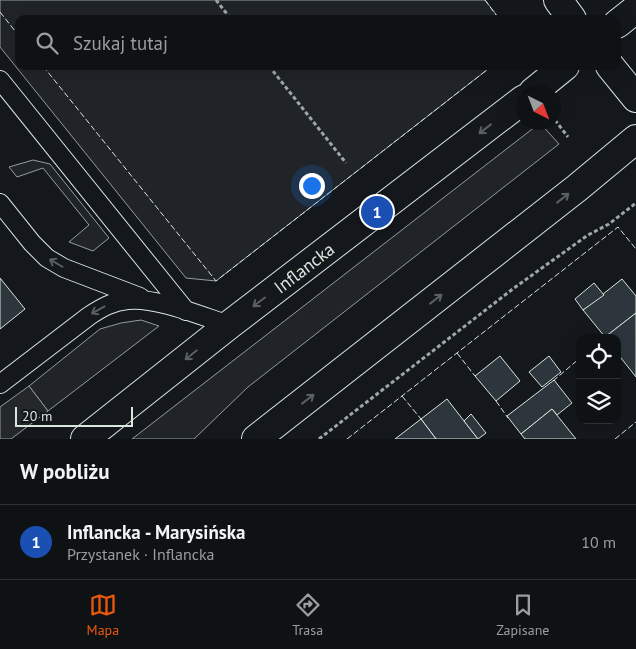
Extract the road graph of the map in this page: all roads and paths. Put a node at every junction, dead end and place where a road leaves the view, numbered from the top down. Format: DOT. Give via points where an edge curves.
graph roads {
  1 [pos="216,0"];
  2 [pos="558,0"];
  3 [pos="636,9"];
  4 [pos="228,15"];
  5 [pos="569,15"];
  6 [pos="621,21"];
  7 [pos="272,70"];
  8 [pos="560,70"];
  9 [pos="613,70"];
  10 [pos="0,80"];
  11 [pos="542,85"];
  12 [pos="636,98"];
  13 [pos="516,105"];
  14 [pos="561,128"];
  15 [pos="568,137"];
  16 [pos="636,139"];
  17 [pos="346,162"];
  18 [pos="0,203"];
  19 [pos="636,203"];
  20 [pos="150,301"];
  21 [pos="186,311"];
  22 [pos="229,325"];
  23 [pos="0,384"];
  24 [pos="85,439"];
  25 [pos="256,439"];
  26 [pos="319,439"];
  1 -- 4 [label="path"];
  2 -- 5 [label="main road"];
  3 -- 6 [label="main road"];
  7 -- 17 [label="path"];
  8 -- 11 [label="main road"];
  9 -- 12 [label="main road"];
  10 -- 21 [label="lane"];
  13 -- 22 [label="main road, Inflancka, one-way"];
  14 -- 15 [label="path"];
  25 -- 16 [label="main road, one-way"];
  20 -- 18 [label="lane, one-way" via="64,268 47,258"];
  19 -- 26 [label="path" via="519,284"];
  20 -- 21 [label="lane"];
  20 -- 23 [label="lane, one-way" via="128,300 99,309"];
  21 -- 22 [label="lane"];
  22 -- 24 [label="main road, Inflancka, one-way"];
}
